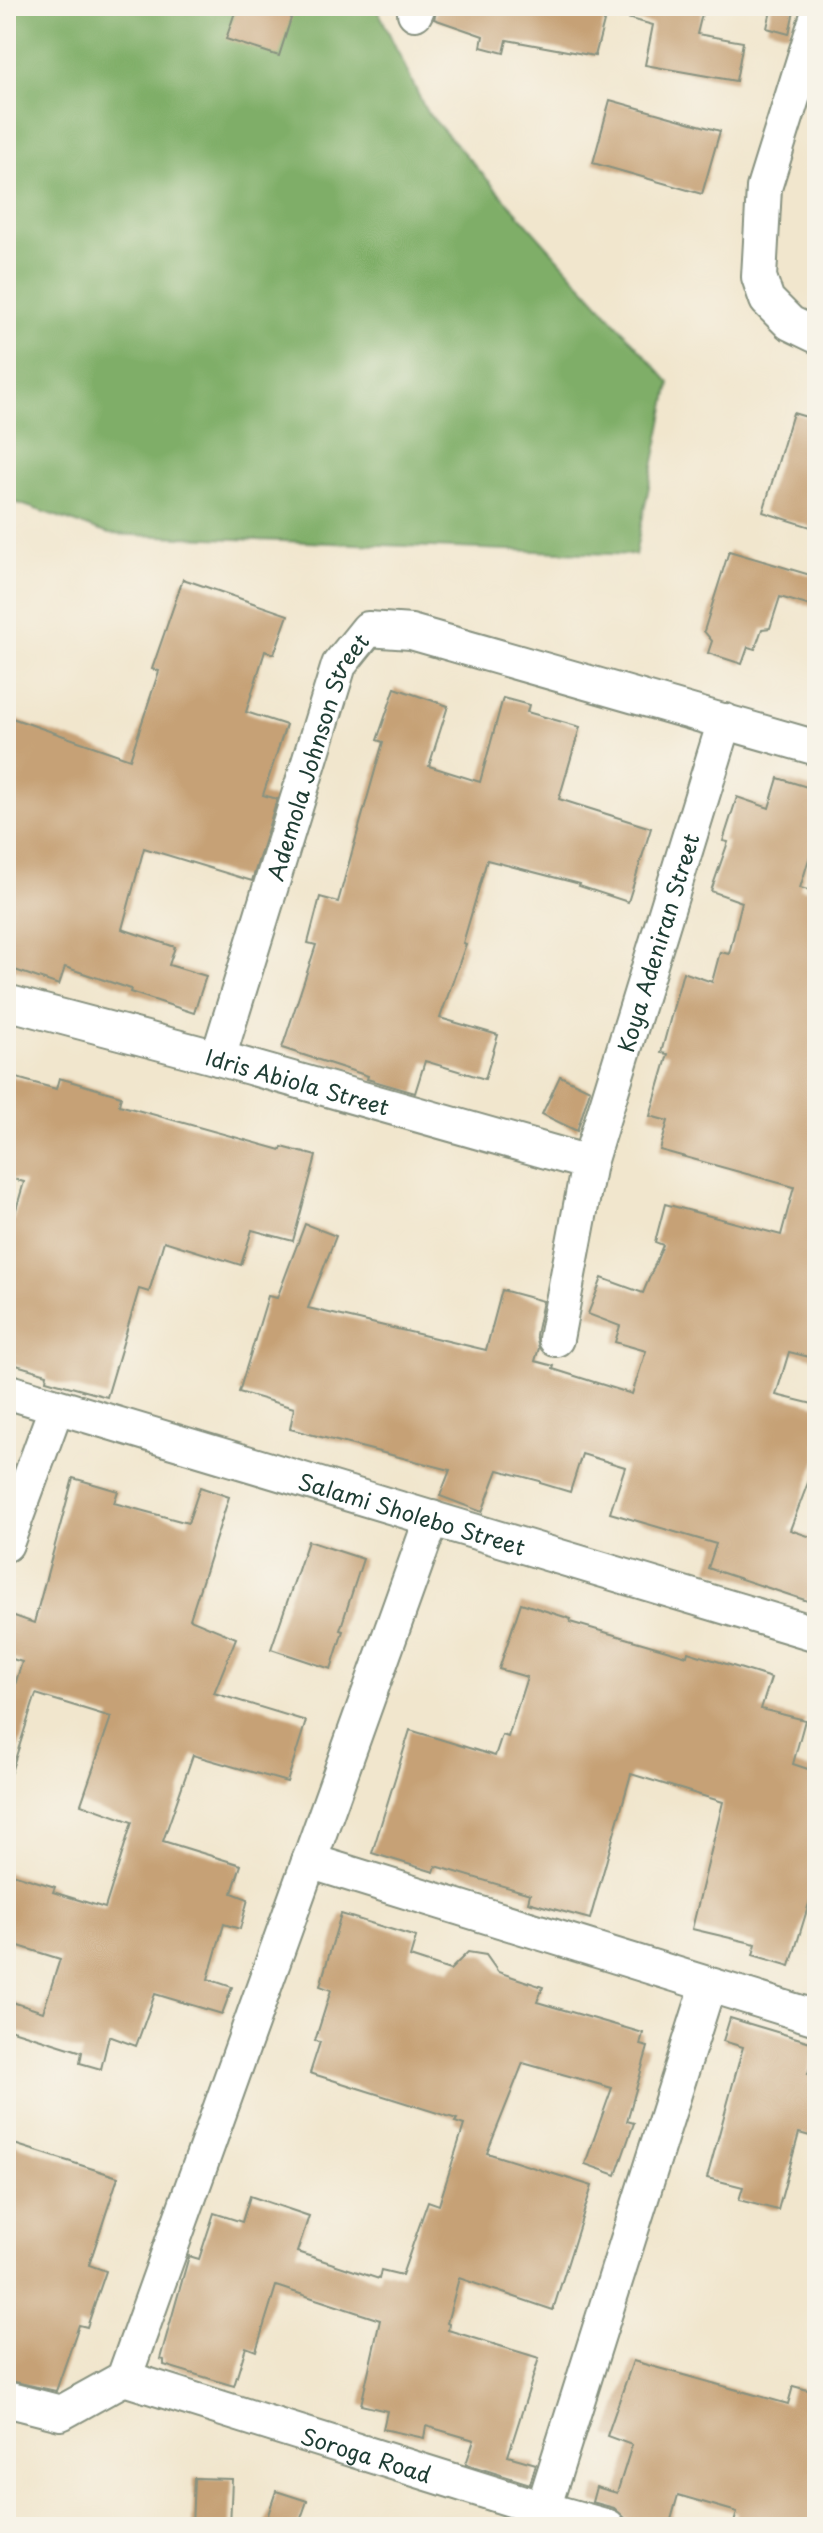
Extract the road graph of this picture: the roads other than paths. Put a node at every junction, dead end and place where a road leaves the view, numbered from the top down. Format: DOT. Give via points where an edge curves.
graph roads {
  1 [pos="817,18"];
  2 [pos="817,336"];
  3 [pos="725,721"];
  4 [pos="817,748"];
  5 [pos="6,1003"];
  6 [pos="218,1058"];
  7 [pos="589,1163"];
  8 [pos="556,1339"];
  9 [pos="6,1391"];
  10 [pos="56,1408"];
  11 [pos="432,1518"];
  12 [pos="6,1544"];
  13 [pos="817,1634"];
  14 [pos="309,1861"];
  15 [pos="708,1986"];
  16 [pos="817,2018"];
  17 [pos="124,2378"];
  18 [pos="6,2399"];
  19 [pos="543,2509"];
  20 [pos="608,2527"];
  1 -- 2 [label="street" via="764,188 759,277 767,300 790,323"];
  3 -- 4 [label="street, Ademola Johnson Street"];
  3 -- 6 [label="street, Ademola Johnson Street" via="411,632 368,629 339,665"];
  3 -- 7 [label="street, Koya Adeniran Street"];
  5 -- 6 [label="street, Idris Abiola Street"];
  5 -- 7 [label="street"];
  6 -- 7 [label="street, Idris Abiola Street"];
  7 -- 8 [label="street, Koya Adeniran Street"];
  9 -- 10 [label="street, Salami Sholebo Street"];
  10 -- 11 [label="street, Salami Sholebo Street"];
  10 -- 12 [label="street"];
  11 -- 13 [label="street, Salami Sholebo Street"];
  11 -- 14 [label="street"];
  14 -- 15 [label="street"];
  14 -- 17 [label="street"];
  15 -- 16 [label="street"];
  15 -- 19 [label="street"];
  17 -- 18 [label="street" via="61,2413"];
  17 -- 19 [label="street, Soroga Road"];
  19 -- 20 [label="street, Soroga Road"];
}
